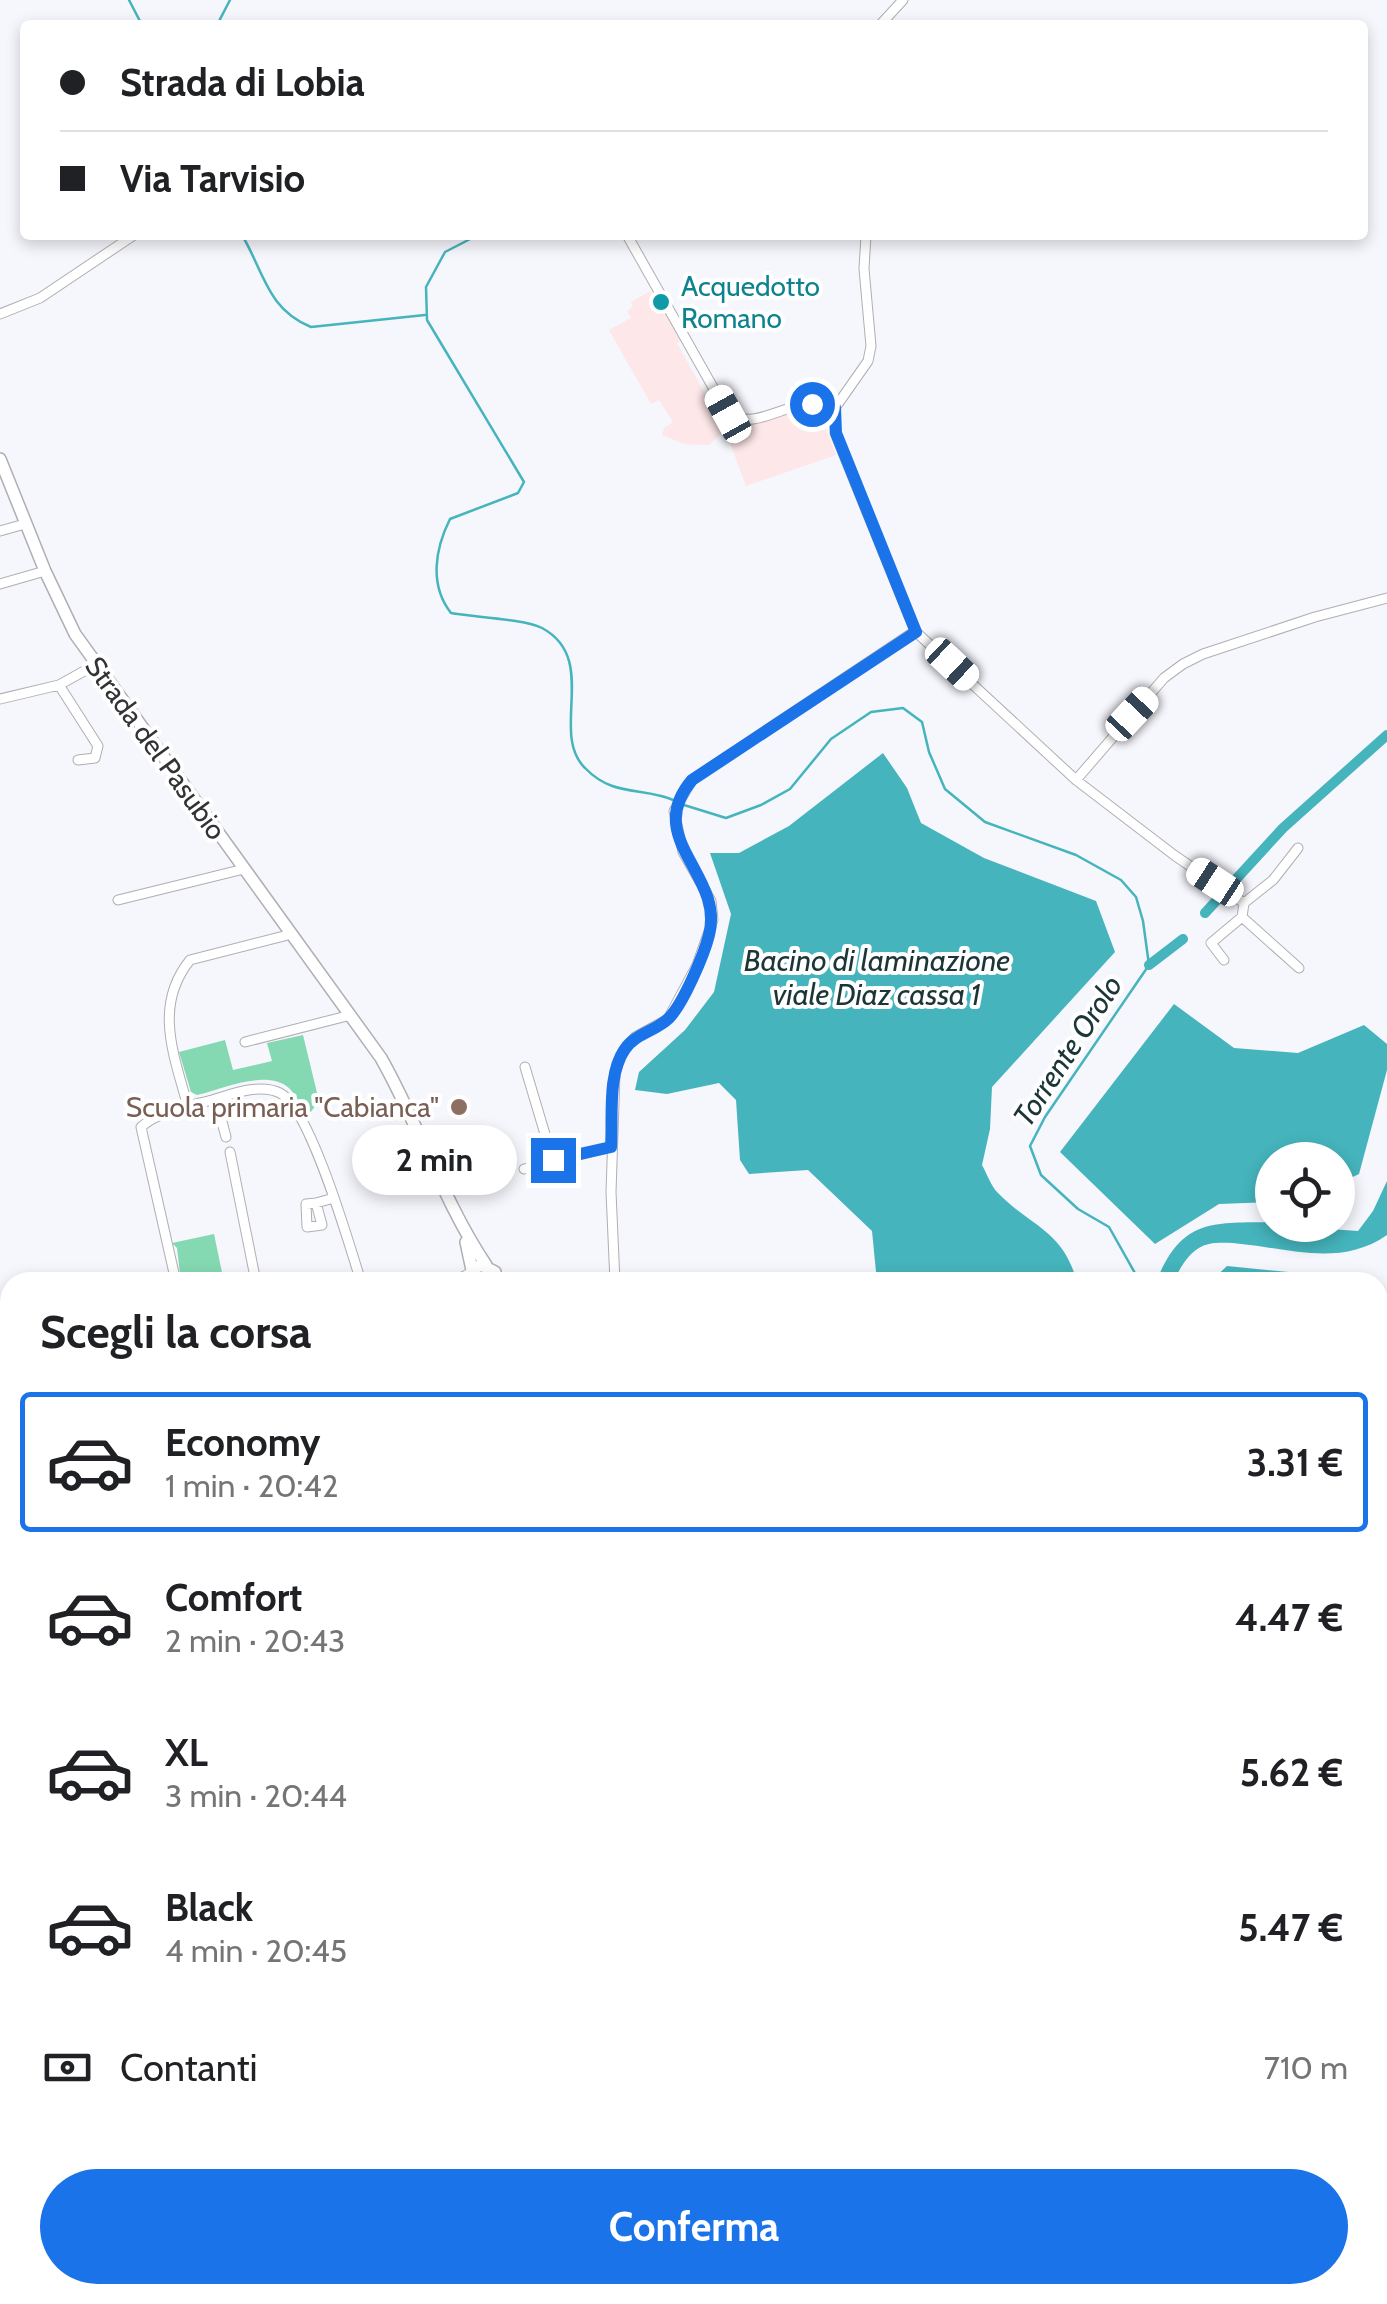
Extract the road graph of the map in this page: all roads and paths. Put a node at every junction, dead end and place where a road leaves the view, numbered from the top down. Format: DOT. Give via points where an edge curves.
graph roads {
  1 [pos="903,0"];
  2 [pos="885,20"];
  3 [pos="127,240"];
  4 [pos="630,240"];
  5 [pos="866,240"];
  6 [pos="0,314"];
  7 [pos="835,408"];
  8 [pos="0,459"];
  9 [pos="25,524"];
  10 [pos="0,532"];
  11 [pos="45,571"];
  12 [pos="0,584"];
  13 [pos="1387,598"];
  14 [pos="916,632"];
  15 [pos="95,665"];
  16 [pos="60,685"];
  17 [pos="0,699"];
  18 [pos="78,760"];
  19 [pos="1076,780"];
  20 [pos="1298,848"];
  21 [pos="244,869"];
  22 [pos="118,900"];
  23 [pos="1244,902"];
  24 [pos="1242,917"];
  25 [pos="292,934"];
  26 [pos="1224,960"];
  27 [pos="1299,968"];
  28 [pos="351,1015"];
  29 [pos="245,1042"];
  30 [pos="525,1067"];
  31 [pos="216,1098"];
  32 [pos="188,1107"];
  33 [pos="226,1136"];
  34 [pos="611,1147"];
  35 [pos="230,1152"];
  36 [pos="553,1160"];
  37 [pos="524,1169"];
  38 [pos="334,1198"];
  39 [pos="316,1203"];
  40 [pos="452,1204"];
  41 [pos="486,1266"];
  42 [pos="174,1272"];
  43 [pos="254,1272"];
  44 [pos="358,1272"];
  45 [pos="469,1272"];
  46 [pos="475,1272"];
  47 [pos="495,1272"];
  48 [pos="615,1272"];
  1 -- 2 [label="street"];
  3 -- 6 [label="street" via="40,298"];
  4 -- 7 [label="street" via="728,414 749,420 804,405"];
  5 -- 7 [label="street" via="871,346"];
  7 -- 14 [label="street" via="836,433"];
  8 -- 9 [label="main road, Strada del Pasubio"];
  9 -- 10 [label="street"];
  9 -- 11 [label="main road, Strada del Pasubio"];
  11 -- 12 [label="street"];
  11 -- 15 [label="main road, Strada del Pasubio"];
  13 -- 19 [label="street" via="1183,664"];
  14 -- 19 [label="street"];
  14 -- 34 [label="street" via="692,780 679,800 674,811 682,849 711,901 713,920 668,1019 623,1051 615,1073"];
  15 -- 16 [label="street"];
  15 -- 21 [label="main road, Strada del Pasubio"];
  16 -- 17 [label="street"];
  16 -- 18 [label="street" via="98,746 95,758"];
  19 -- 23 [label="street"];
  20 -- 23 [label="street"];
  21 -- 22 [label="street"];
  21 -- 25 [label="main road, Strada del Pasubio"];
  23 -- 24 [label="street"];
  24 -- 26 [label="street" via="1211,943"];
  24 -- 27 [label="street"];
  25 -- 28 [label="main road, Strada del Pasubio"];
  25 -- 32 [label="street" via="190,960 172,986 170,1039"];
  28 -- 29 [label="street"];
  28 -- 40 [label="main road, Strada del Pasubio" via="401,1093"];
  30 -- 36 [label="street"];
  31 -- 32 [label="street"];
  31 -- 33 [label="street"];
  31 -- 38 [label="street" via="266,1089 288,1097"];
  32 -- 42 [label="street" via="141,1128"];
  34 -- 36 [label="street"];
  34 -- 48 [label="street"];
  35 -- 43 [label="street"];
  36 -- 37 [label="street"];
  38 -- 39 [label="street"];
  38 -- 44 [label="street"];
  40 -- 41 [label="main road, Strada del Pasubio"];
  40 -- 45 [label="main road, Strada del Pasubio"];
  41 -- 46 [label="main road"];
  41 -- 47 [label="main road, Strada del Pasubio"];
}
